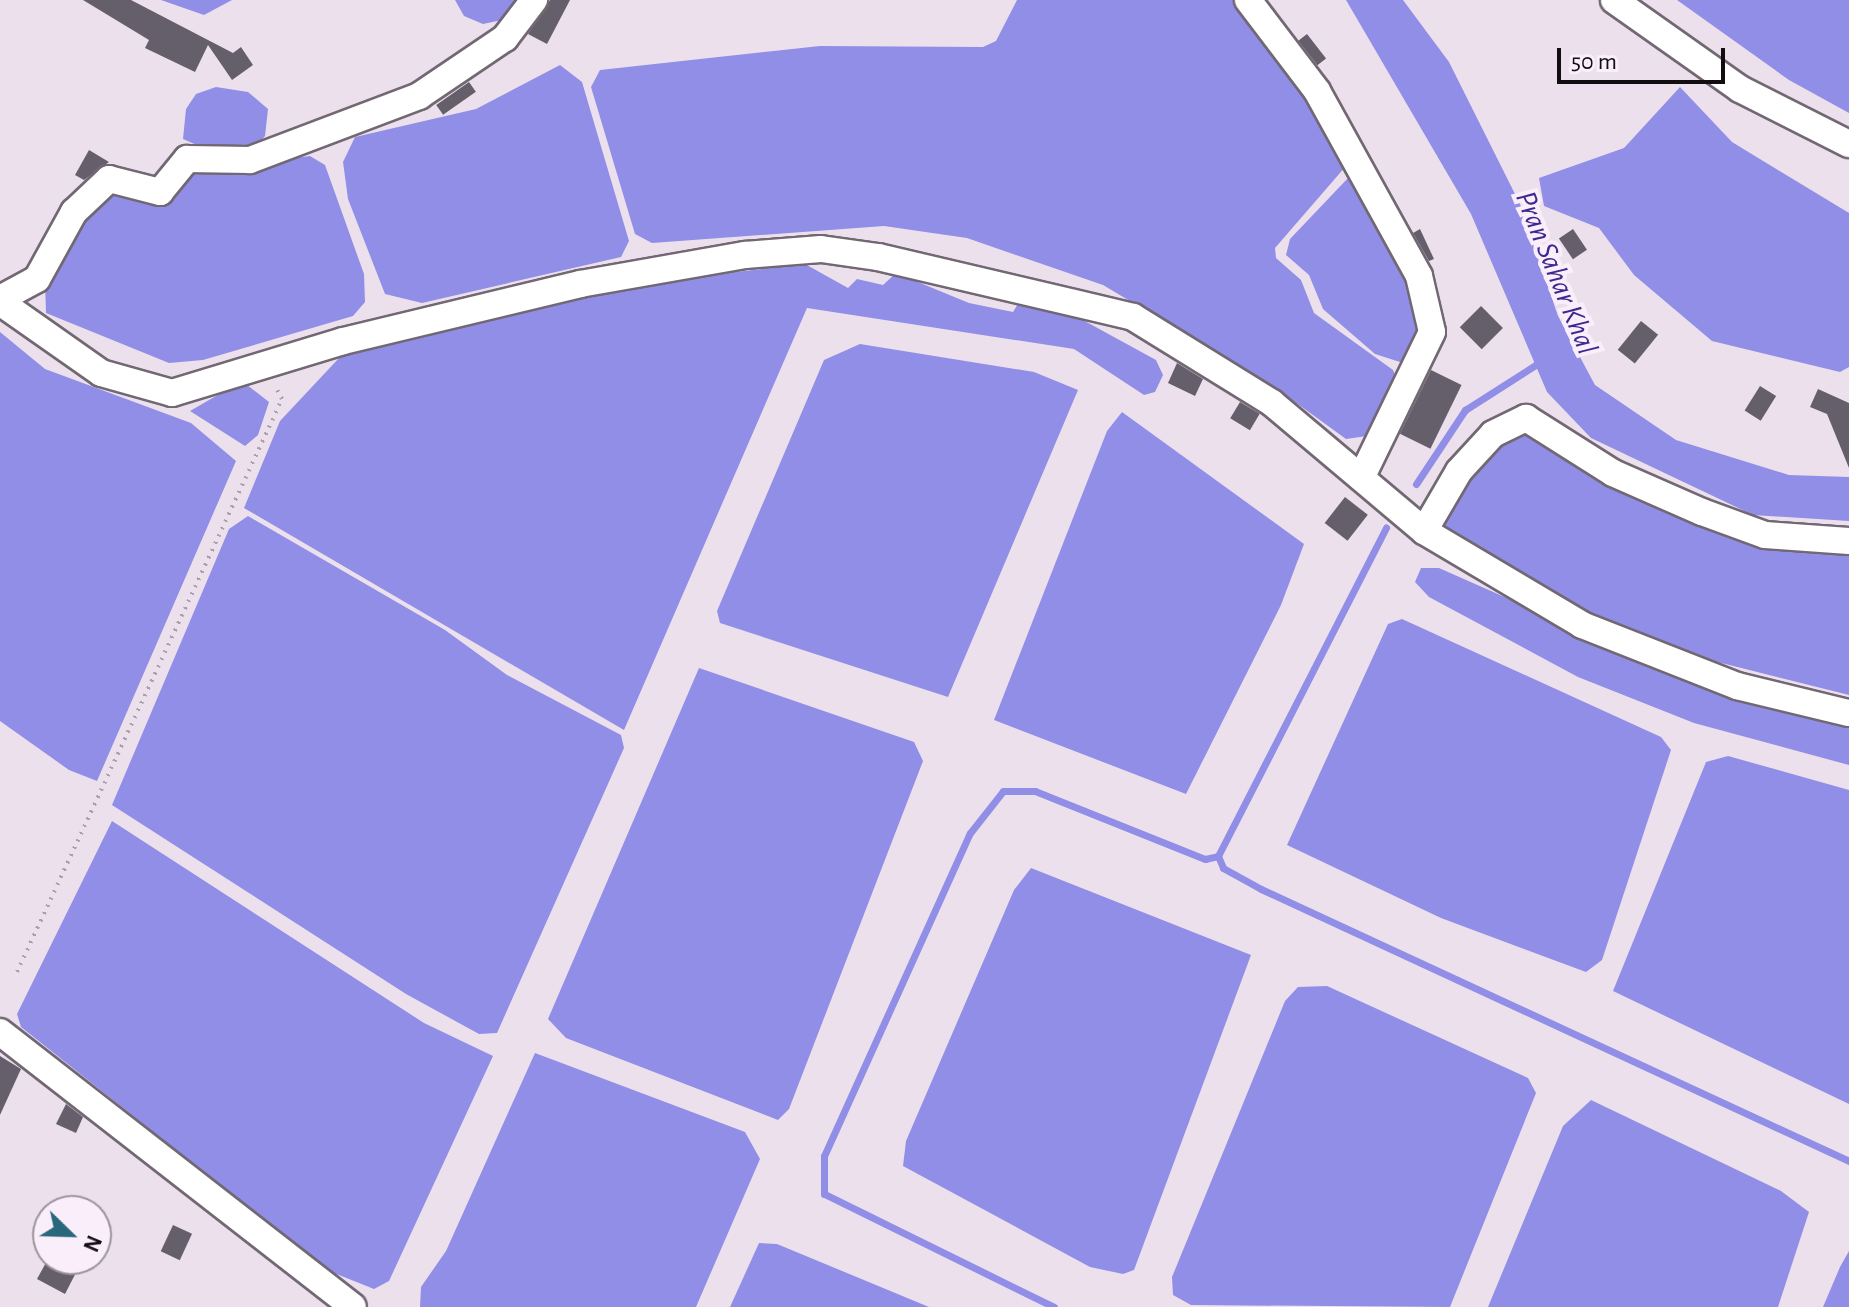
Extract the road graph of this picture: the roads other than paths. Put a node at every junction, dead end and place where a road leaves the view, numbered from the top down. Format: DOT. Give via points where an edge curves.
graph roads {
  1 [pos="534,0"];
  2 [pos="1248,0"];
  3 [pos="1614,0"];
  4 [pos="1849,144"];
  5 [pos="0,300"];
  6 [pos="1361,478"];
  7 [pos="1424,531"];
  8 [pos="1849,541"];
  9 [pos="1849,713"];
  10 [pos="0,1032"];
  11 [pos="353,1307"];
  1 -- 5 [label="street" via="505,38 419,96 250,160 187,159 160,192 109,179 74,212 37,279"];
  2 -- 6 [label="street" via="1334,118 1419,276 1432,332"];
  3 -- 4 [label="street" via="1740,89"];
  5 -- 6 [label="street" via="101,373 172,393 580,284 821,249 1133,317 1272,403"];
  6 -- 7 [label="street"];
  7 -- 8 [label="street" via="1459,471 1493,434 1526,418 1613,473 1702,512 1765,535"];
  7 -- 9 [label="street" via="1582,625 1737,686"];
  10 -- 11 [label="street"];
}
